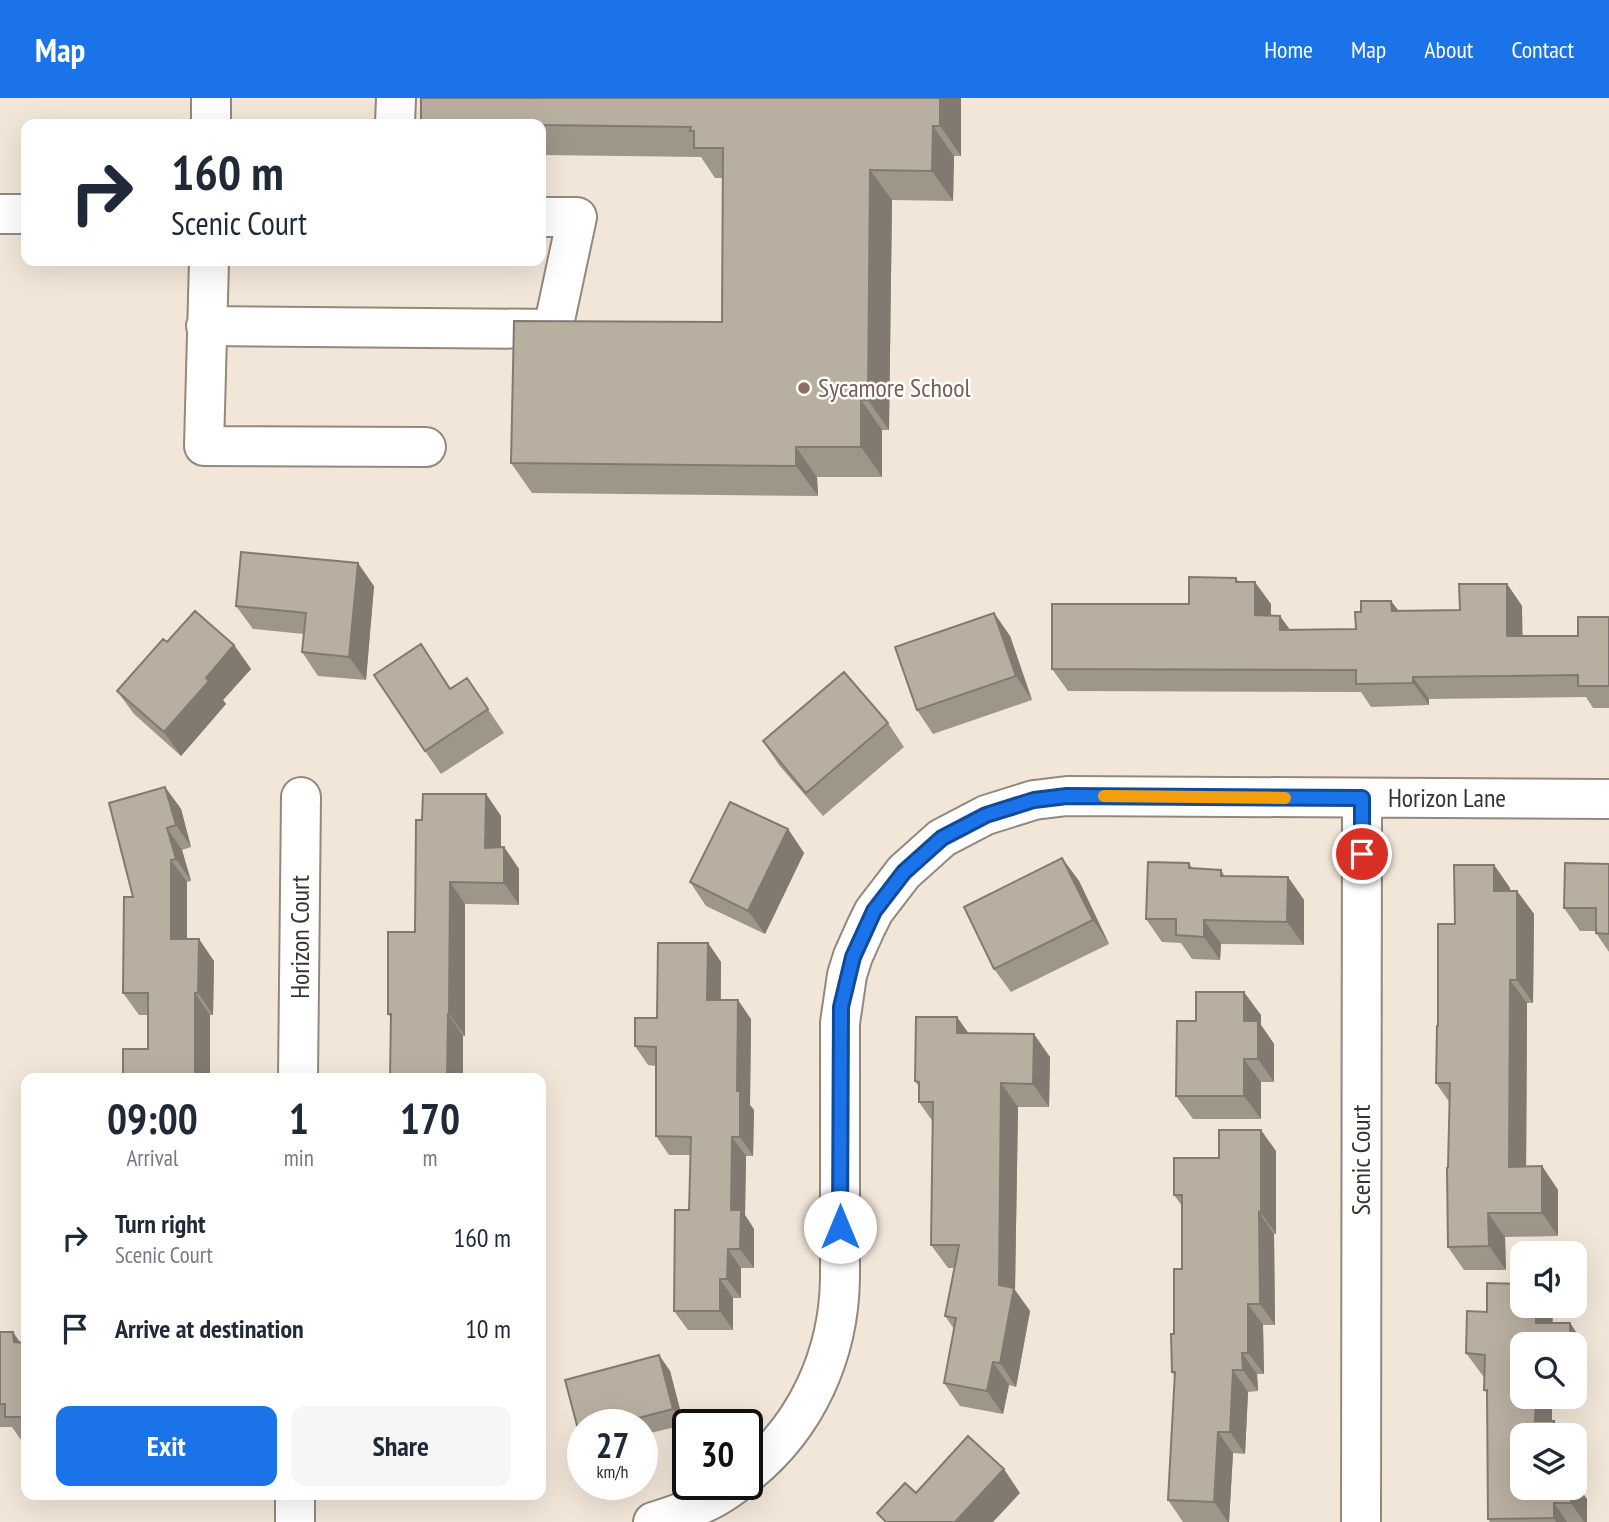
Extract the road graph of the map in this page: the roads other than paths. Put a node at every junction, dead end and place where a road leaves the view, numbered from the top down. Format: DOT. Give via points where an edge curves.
graph roads {
  1 [pos="211,98"];
  2 [pos="396,98"];
  3 [pos="211,119"];
  4 [pos="396,119"];
  5 [pos="0,214"];
  6 [pos="21,214"];
  7 [pos="546,217"];
  8 [pos="209,266"];
  9 [pos="206,326"];
  10 [pos="426,447"];
  11 [pos="301,797"];
  12 [pos="1362,798"];
  13 [pos="1609,799"];
  14 [pos="298,1073"];
  15 [pos="763,1461"];
  16 [pos="295,1500"];
  17 [pos="707,1500"];
  18 [pos="295,1522"];
  19 [pos="653,1522"];
  20 [pos="1361,1522"];
  1 -- 3 [label="street"];
  2 -- 4 [label="street"];
  5 -- 6 [label="street"];
  7 -- 9 [label="street" via="577,217 553,329"];
  8 -- 9 [label="street"];
  9 -- 10 [label="street" via="204,446"];
  11 -- 14 [label="street, Horizon Court"];
  12 -- 13 [label="street, Horizon Lane"];
  12 -- 15 [label="street, Horizon Lane" via="1067,796 1034,800 986,815 942,838 904,872 866,927 841,1007 840,1297 834,1337 807,1406"];
  12 -- 20 [label="street, Scenic Court"];
  16 -- 18 [label="street"];
  17 -- 19 [label="street"];
}
